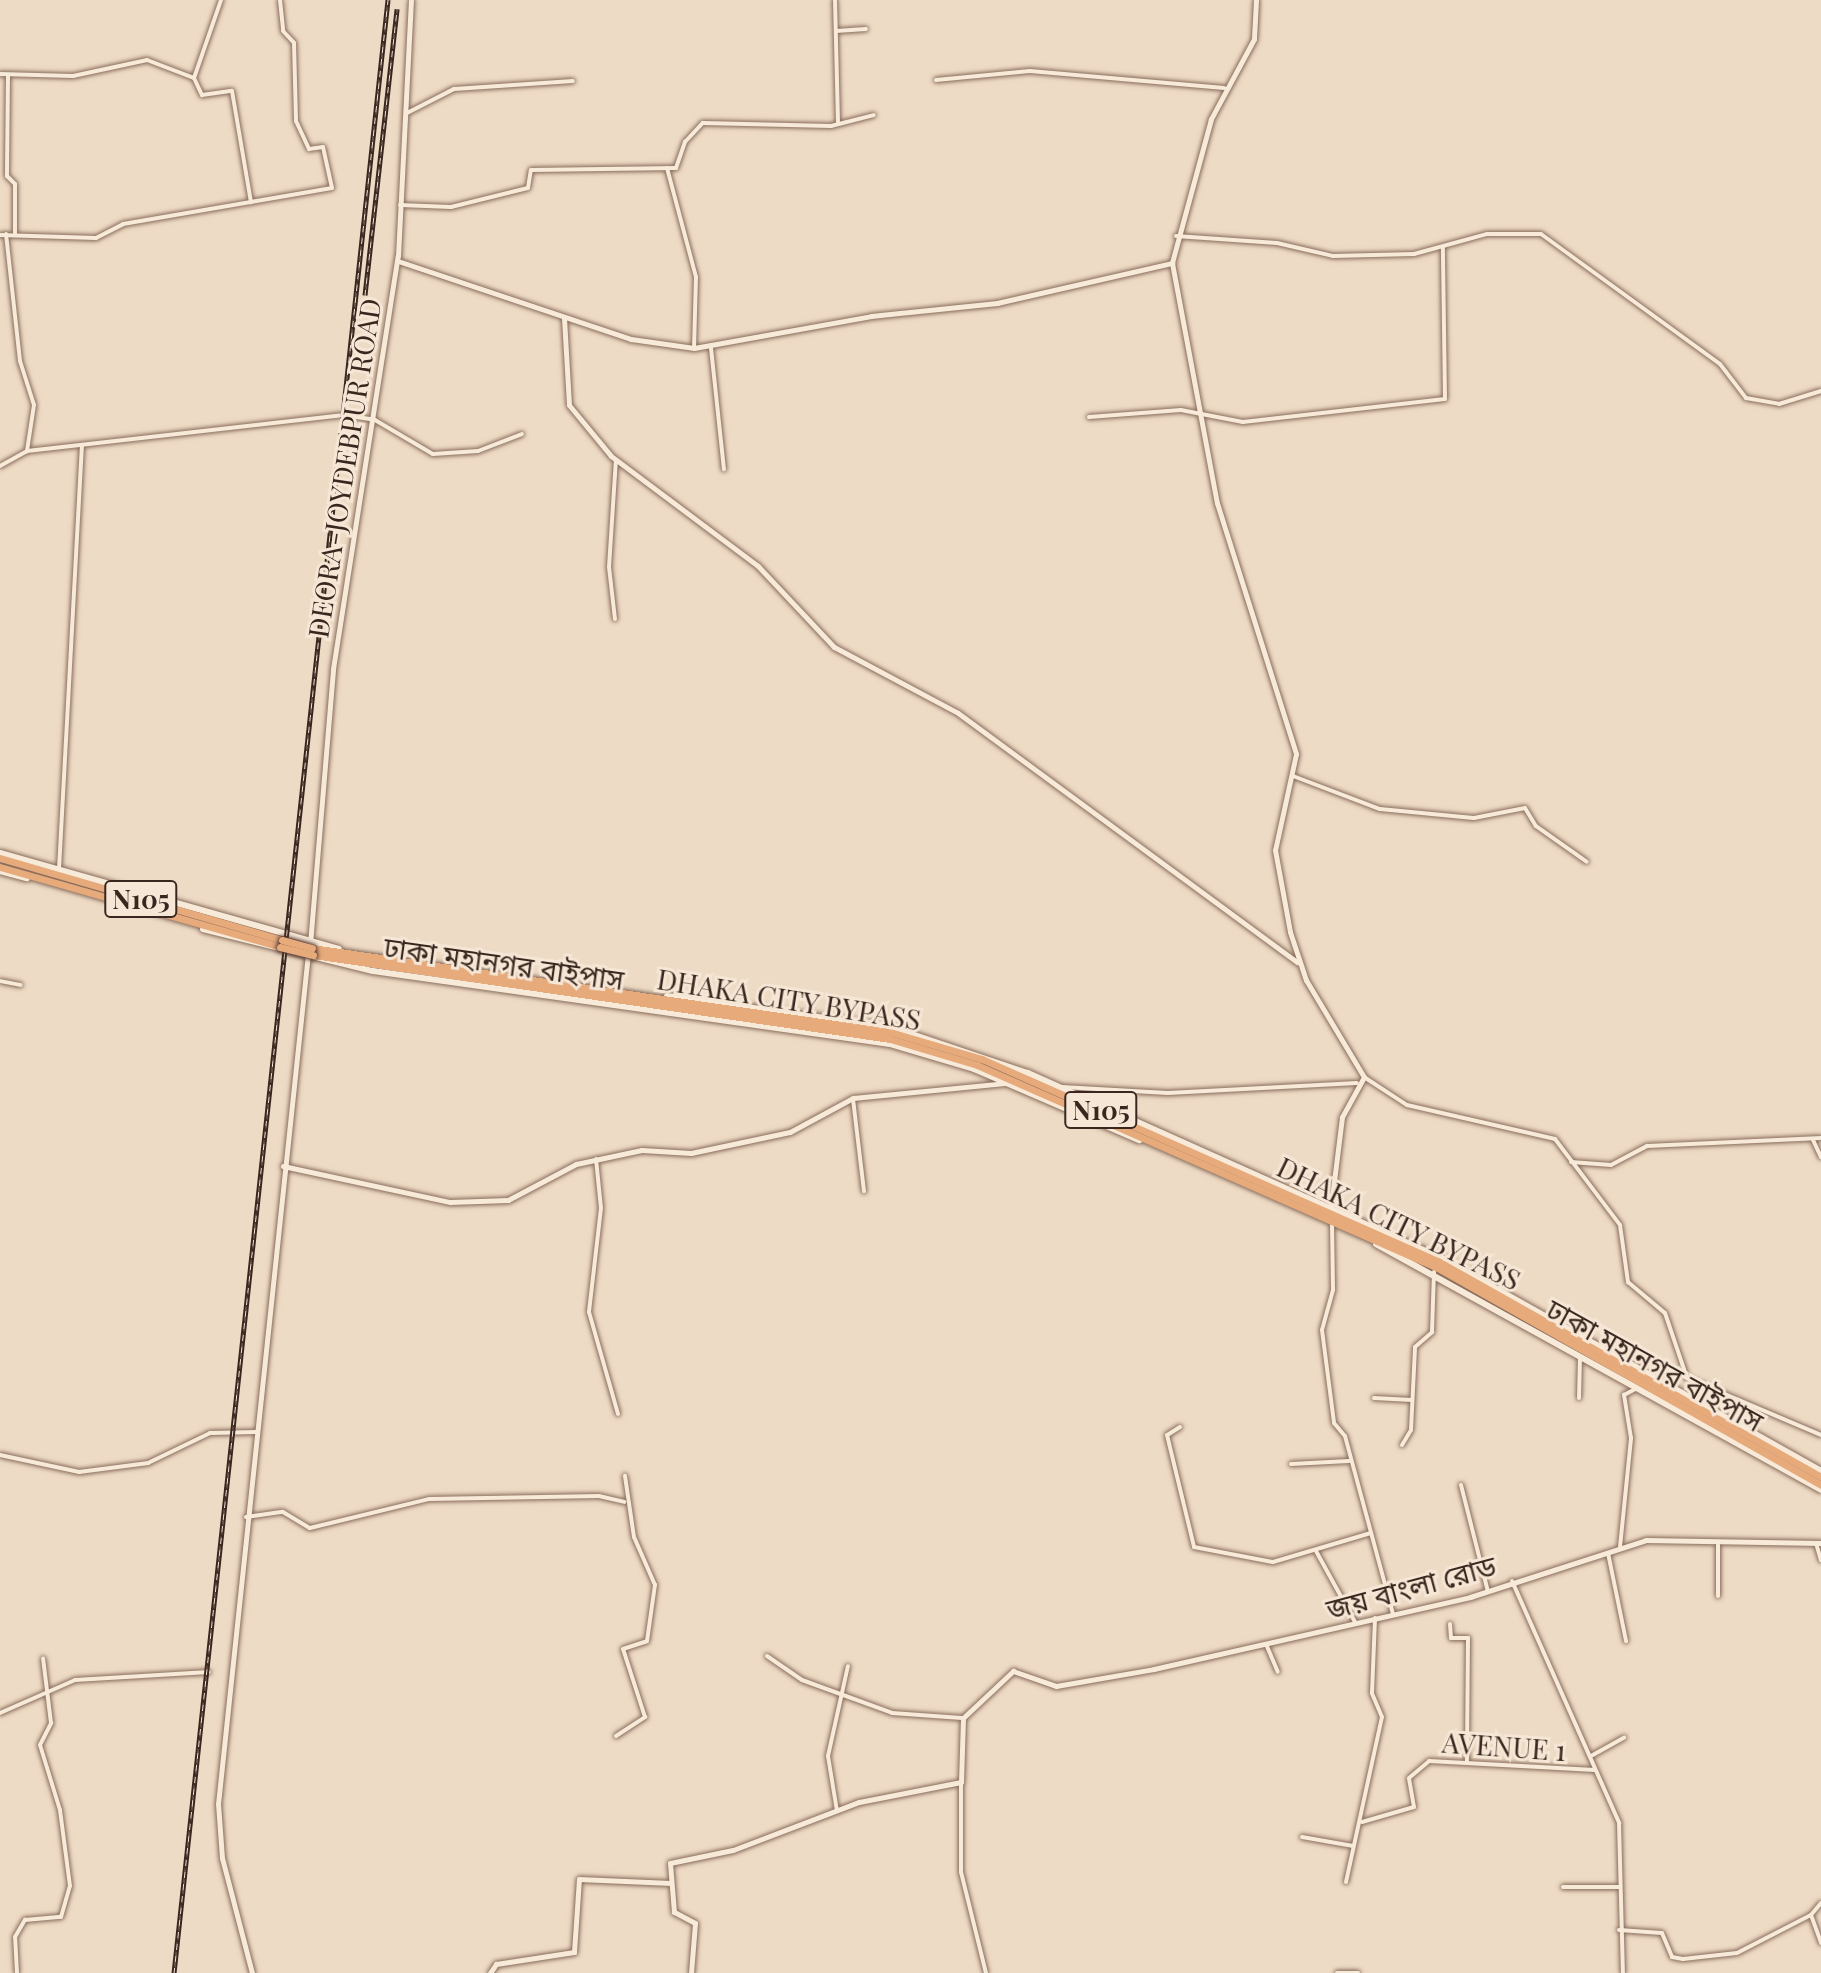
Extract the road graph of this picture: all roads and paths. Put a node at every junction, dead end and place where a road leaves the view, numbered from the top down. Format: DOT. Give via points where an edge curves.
graph roads {
  1 [pos="221,0"];
  2 [pos="280,0"];
  3 [pos="411,0"];
  4 [pos="835,0"];
  5 [pos="1256,0"];
  6 [pos="866,29"];
  7 [pos="836,31"];
  8 [pos="0,74"];
  9 [pos="8,75"];
  10 [pos="194,78"];
  11 [pos="936,80"];
  12 [pos="573,81"];
  13 [pos="1224,88"];
  14 [pos="407,113"];
  15 [pos="874,115"];
  16 [pos="838,124"];
  17 [pos="667,168"];
  18 [pos="251,202"];
  19 [pos="400,205"];
  20 [pos="15,233"];
  21 [pos="3,235"];
  22 [pos="1176,236"];
  23 [pos="1443,247"];
  24 [pos="398,261"];
  25 [pos="1172,263"];
  26 [pos="564,318"];
  27 [pos="694,348"];
  28 [pos="711,348"];
  29 [pos="1821,391"];
  30 [pos="1202,416"];
  31 [pos="1089,417"];
  32 [pos="375,420"];
  33 [pos="522,434"];
  34 [pos="82,447"];
  35 [pos="27,451"];
  36 [pos="616,460"];
  37 [pos="0,466"];
  38 [pos="724,469"];
  39 [pos="615,619"];
  40 [pos="1293,776"];
  41 [pos="0,856"];
  42 [pos="1587,862"];
  43 [pos="0,869"];
  44 [pos="59,869"];
  45 [pos="281,944"];
  46 [pos="310,951"];
  47 [pos="1298,963"];
  48 [pos="0,981"];
  49 [pos="21,985"];
  50 [pos="1364,1077"];
  51 [pos="1007,1083"];
  52 [pos="1357,1083"];
  53 [pos="1060,1087"];
  54 [pos="853,1098"];
  55 [pos="1821,1138"];
  56 [pos="1813,1140"];
  57 [pos="1821,1157"];
  58 [pos="596,1159"];
  59 [pos="1571,1162"];
  60 [pos="283,1166"];
  61 [pos="864,1191"];
  62 [pos="1331,1205"];
  63 [pos="1332,1223"];
  64 [pos="1434,1272"];
  65 [pos="1580,1355"];
  66 [pos="1640,1387"];
  67 [pos="1374,1398"];
  68 [pos="1579,1398"];
  69 [pos="1412,1400"];
  70 [pos="618,1414"];
  71 [pos="1180,1427"];
  72 [pos="256,1432"];
  73 [pos="1821,1435"];
  74 [pos="1402,1445"];
  75 [pos="0,1455"];
  76 [pos="1349,1461"];
  77 [pos="1291,1464"];
  78 [pos="1821,1471"];
  79 [pos="625,1476"];
  80 [pos="1821,1477"];
  81 [pos="1461,1485"];
  82 [pos="1821,1488"];
  83 [pos="624,1502"];
  84 [pos="246,1517"];
  85 [pos="1371,1533"];
  86 [pos="1819,1543"];
  87 [pos="1718,1545"];
  88 [pos="1620,1547"];
  89 [pos="1316,1551"];
  90 [pos="1607,1551"];
  91 [pos="1821,1560"];
  92 [pos="1512,1581"];
  93 [pos="1488,1592"];
  94 [pos="1718,1596"];
  95 [pos="1393,1614"];
  96 [pos="1375,1618"];
  97 [pos="1355,1622"];
  98 [pos="1450,1624"];
  99 [pos="1626,1641"];
  100 [pos="1266,1644"];
  101 [pos="767,1656"];
  102 [pos="43,1658"];
  103 [pos="848,1666"];
  104 [pos="209,1672"];
  105 [pos="1278,1672"];
  106 [pos="51,1693"];
  107 [pos="843,1694"];
  108 [pos="0,1713"];
  109 [pos="963,1718"];
  110 [pos="616,1736"];
  111 [pos="1624,1738"];
  112 [pos="1591,1756"];
  113 [pos="1467,1763"];
  114 [pos="1595,1770"];
  115 [pos="961,1782"];
  116 [pos="837,1811"];
  117 [pos="1362,1822"];
  118 [pos="1302,1837"];
  119 [pos="1353,1846"];
  120 [pos="1346,1882"];
  121 [pos="671,1883"];
  122 [pos="1563,1887"];
  123 [pos="1620,1887"];
  124 [pos="1821,1903"];
  125 [pos="1811,1915"];
  126 [pos="1619,1930"];
  127 [pos="1821,1943"];
  128 [pos="17,1973"];
  129 [pos="252,1973"];
  130 [pos="490,1973"];
  131 [pos="691,1973"];
  132 [pos="986,1973"];
  133 [pos="1337,1973"];
  134 [pos="1358,1973"];
  135 [pos="1623,1973"];
  1 -- 10 [label="street"];
  2 -- 18 [label="street" via="283,31 294,46 295,118 309,149 323,147 332,188"];
  3 -- 14 [label="street, DEORA-JOYDEBPUR ROAD"];
  4 -- 7 [label="street"];
  5 -- 13 [label="street" via="1254,39"];
  6 -- 7 [label="street"];
  7 -- 16 [label="street"];
  8 -- 9 [label="street"];
  9 -- 10 [label="street" via="73,76 147,60"];
  9 -- 20 [label="street"];
  10 -- 18 [label="street" via="200,94 234,93"];
  11 -- 13 [label="street" via="1030,71"];
  12 -- 14 [label="street" via="454,89"];
  13 -- 22 [label="street"];
  14 -- 19 [label="street, DEORA-JOYDEBPUR ROAD"];
  15 -- 16 [label="street"];
  16 -- 17 [label="street" via="701,123 678,166"];
  17 -- 19 [label="street" via="531,170 528,188 451,207"];
  17 -- 27 [label="street" via="696,277"];
  18 -- 20 [label="street" via="123,224 84,240"];
  19 -- 24 [label="street, DEORA-JOYDEBPUR ROAD"];
  20 -- 21 [label="street"];
  21 -- 35 [label="street" via="20,361 34,405"];
  22 -- 23 [label="street" via="1277,243 1333,256"];
  22 -- 25 [label="street"];
  23 -- 29 [label="street" via="1487,234 1541,234 1720,364 1746,398 1779,404"];
  23 -- 30 [label="street" via="1445,399 1243,422"];
  24 -- 26 [label="street"];
  24 -- 32 [label="street, DEORA-JOYDEBPUR ROAD"];
  25 -- 28 [label="street" via="997,303 871,316"];
  25 -- 30 [label="street"];
  26 -- 27 [label="street" via="653,345"];
  26 -- 36 [label="street" via="569,405"];
  27 -- 28 [label="street"];
  28 -- 38 [label="street"];
  30 -- 31 [label="street" via="1168,410"];
  30 -- 40 [label="street" via="1217,503 1296,754"];
  32 -- 33 [label="street" via="433,454 478,451"];
  32 -- 34 [label="street" via="290,419"];
  32 -- 46 [label="street, DEORA-JOYDEBPUR ROAD" via="333,669"];
  34 -- 35 [label="street"];
  34 -- 44 [label="street"];
  35 -- 37 [label="street"];
  36 -- 39 [label="street" via="609,567"];
  36 -- 47 [label="street" via="758,566 834,647 958,713"];
  40 -- 42 [label="street" via="1380,809 1474,818 1525,808 1536,826"];
  40 -- 47 [label="street" via="1275,850"];
  41 -- 44 [label="main road"];
  41 -- 45 [label="highway, N105"];
  43 -- 45 [label="highway, ঢাকা মহানগর বাইপাস / N105"];
  43 -- 46 [label="main road"];
  44 -- 46 [label="main road"];
  45 -- 46 [label="highway, ঢাকা মহানগর বাইপাস / N105, bridge"];
  46 -- 51 [label="main road" via="890,1044"];
  46 -- 53 [label="main road" via="891,1027"];
  46 -- 60 [label="street, DEORA-JOYDEBPUR ROAD"];
  46 -- 80 [label="highway, DHAKA CITY BYPASS / N105" via="890,1032 982,1059 1438,1261"];
  46 -- 82 [label="highway, ঢাকা মহানগর বাইপাস / N105" via="890,1039 965,1060 1436,1267"];
  47 -- 50 [label="street"];
  48 -- 49 [label="street"];
  50 -- 52 [label="street"];
  50 -- 59 [label="street" via="1407,1105 1553,1137"];
  51 -- 54 [label="street"];
  51 -- 63 [label="main road"];
  52 -- 53 [label="street" via="1168,1093"];
  52 -- 62 [label="street" via="1337,1136"];
  53 -- 62 [label="main road"];
  54 -- 58 [label="street" via="790,1132 691,1153 642,1150"];
  54 -- 61 [label="street"];
  55 -- 56 [label="street"];
  56 -- 57 [label="street"];
  56 -- 59 [label="street" via="1647,1146 1611,1165"];
  58 -- 60 [label="street" via="513,1199 450,1202"];
  58 -- 70 [label="street" via="601,1208 589,1312"];
  59 -- 73 [label="street" via="1623,1230 1628,1282 1665,1313 1687,1378"];
  60 -- 72 [label="street, DEORA-JOYDEBPUR ROAD"];
  62 -- 78 [label="main road" via="1476,1276"];
  63 -- 64 [label="main road"];
  63 -- 76 [label="street" via="1333,1290 1322,1330 1334,1423"];
  64 -- 65 [label="main road"];
  64 -- 69 [label="street" via="1432,1332 1416,1345"];
  65 -- 66 [label="main road"];
  65 -- 68 [label="street"];
  66 -- 82 [label="main road"];
  66 -- 88 [label="street" via="1624,1395 1631,1438"];
  67 -- 69 [label="street"];
  69 -- 74 [label="street"];
  71 -- 89 [label="street" via="1167,1435 1194,1547 1255,1563"];
  72 -- 75 [label="street" via="213,1432 148,1463 71,1473"];
  72 -- 84 [label="street, DEORA-JOYDEBPUR ROAD"];
  76 -- 77 [label="street"];
  76 -- 85 [label="street"];
  79 -- 83 [label="street"];
  81 -- 93 [label="street"];
  83 -- 84 [label="street" via="599,1496 429,1499 310,1528 283,1512"];
  83 -- 110 [label="street" via="655,1585 647,1641 623,1649 645,1717"];
  84 -- 129 [label="street, DEORA-JOYDEBPUR ROAD" via="218,1820"];
  85 -- 89 [label="street"];
  85 -- 95 [label="street"];
  86 -- 87 [label="street, জয় বাংলা রোড"];
  86 -- 91 [label="street"];
  87 -- 88 [label="street, জয় বাংলা রোড" via="1654,1540"];
  87 -- 94 [label="street"];
  88 -- 90 [label="street, জয় বাংলা রোড"];
  89 -- 97 [label="street"];
  90 -- 92 [label="street, জয় বাংলা রোড"];
  90 -- 99 [label="street"];
  92 -- 93 [label="street, জয় বাংলা রোড"];
  92 -- 112 [label="street"];
  93 -- 95 [label="street, জয় বাংলা রোড"];
  95 -- 96 [label="street, জয় বাংলা রোড"];
  96 -- 97 [label="street, জয় বাংলা রোড"];
  96 -- 117 [label="street" via="1372,1693 1382,1717"];
  97 -- 100 [label="street, জয় বাংলা রোড"];
  98 -- 113 [label="street" via="1451,1638 1468,1638"];
  100 -- 105 [label="street"];
  100 -- 109 [label="street, জয় বাংলা রোড" via="1056,1686 1013,1671"];
  101 -- 107 [label="street"];
  102 -- 106 [label="street"];
  103 -- 107 [label="street"];
  104 -- 106 [label="street" via="75,1680"];
  106 -- 108 [label="street"];
  106 -- 128 [label="street" via="51,1723 40,1745 60,1810 70,1886 61,1917 25,1920 15,1937"];
  107 -- 109 [label="street" via="892,1713"];
  107 -- 116 [label="street" via="828,1756"];
  109 -- 115 [label="street"];
  111 -- 112 [label="street"];
  112 -- 114 [label="street"];
  113 -- 114 [label="street, AVENUE 1"];
  113 -- 117 [label="street, AVENUE 1" via="1421,1764 1409,1780 1414,1807"];
  114 -- 123 [label="street" via="1620,1825"];
  115 -- 116 [label="street"];
  115 -- 132 [label="street" via="961,1872"];
  116 -- 121 [label="street" via="733,1850 671,1862"];
  117 -- 119 [label="street"];
  118 -- 119 [label="street"];
  119 -- 120 [label="street"];
  121 -- 130 [label="street" via="579,1879 574,1952 496,1964"];
  121 -- 131 [label="street" via="675,1914 695,1923"];
  122 -- 123 [label="street"];
  123 -- 126 [label="street"];
  124 -- 125 [label="street"];
  125 -- 126 [label="street" via="1737,1953 1683,1959 1672,1957 1662,1933"];
  125 -- 127 [label="street"];
  126 -- 135 [label="street"];
  133 -- 134 [label="street"];
}
